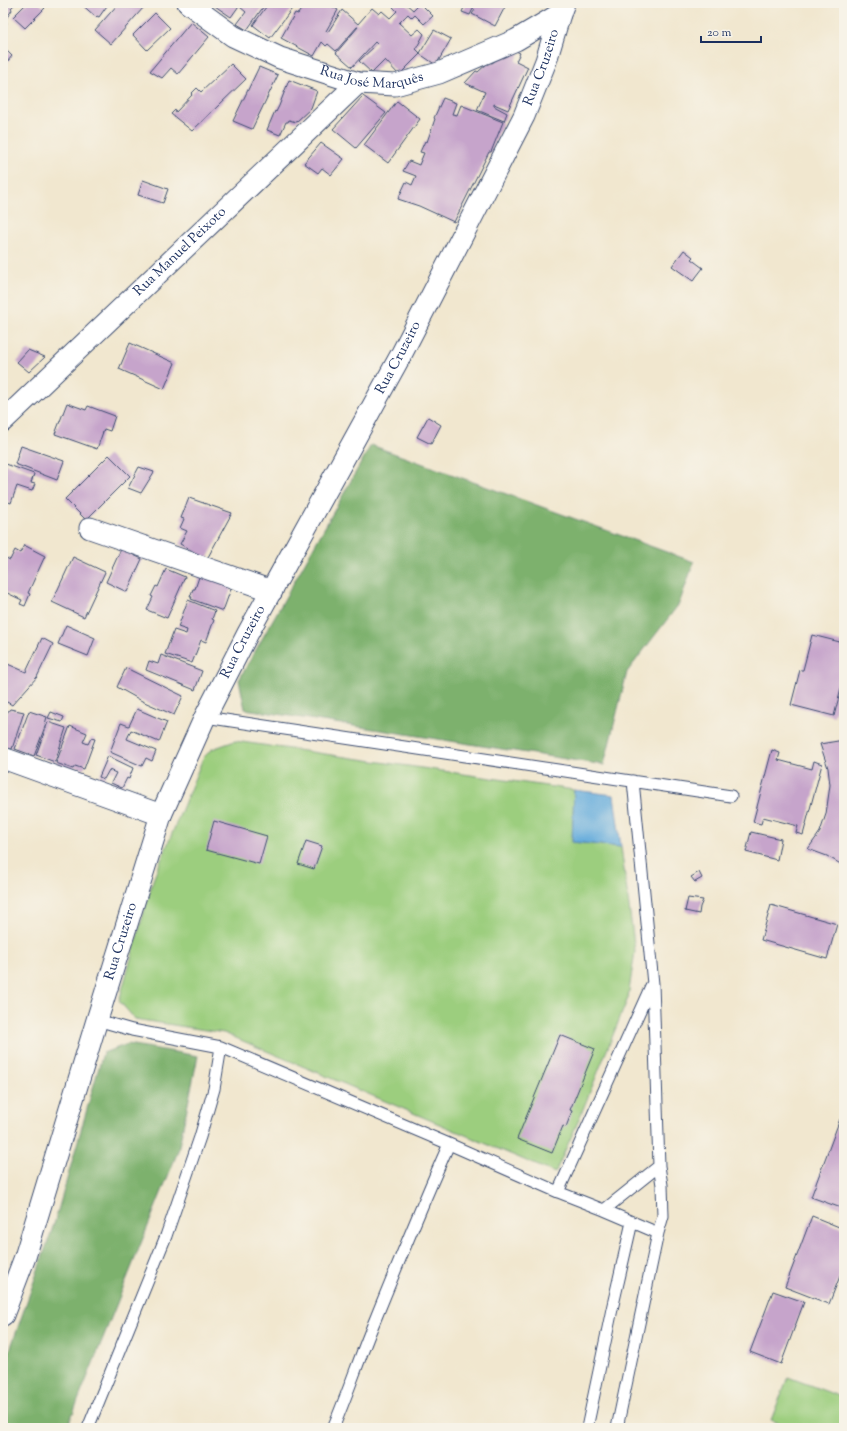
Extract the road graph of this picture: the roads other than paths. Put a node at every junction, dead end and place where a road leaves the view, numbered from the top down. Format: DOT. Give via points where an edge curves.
graph roads {
  1 [pos="188,3"];
  2 [pos="562,9"];
  3 [pos="358,84"];
  4 [pos="3,421"];
  5 [pos="90,528"];
  6 [pos="272,590"];
  7 [pos="205,717"];
  8 [pos="3,758"];
  9 [pos="633,781"];
  10 [pos="731,796"];
  11 [pos="161,815"];
  12 [pos="653,984"];
  13 [pos="97,1020"];
  14 [pos="221,1047"];
  15 [pos="449,1144"];
  16 [pos="658,1166"];
  17 [pos="558,1192"];
  18 [pos="604,1210"];
  19 [pos="632,1222"];
  20 [pos="658,1233"];
  21 [pos="3,1315"];
  22 [pos="88,1428"];
  23 [pos="333,1428"];
  24 [pos="587,1428"];
  25 [pos="617,1428"];
  1 -- 3 [label="street, Rua José Marquês" via="233,36 280,58"];
  2 -- 3 [label="street, Rua José Marquês" via="516,40 439,73 396,85"];
  2 -- 6 [label="street, Rua Cruzeiro" via="546,61 524,116 402,353"];
  3 -- 4 [label="street, Rua Manuel Peixoto"];
  5 -- 6 [label="street"];
  6 -- 7 [label="street, Rua Cruzeiro"];
  7 -- 9 [label="lane"];
  7 -- 11 [label="street, Rua Cruzeiro"];
  8 -- 11 [label="street"];
  9 -- 10 [label="lane"];
  9 -- 12 [label="lane"];
  11 -- 13 [label="street, Rua Cruzeiro"];
  12 -- 16 [label="lane"];
  12 -- 17 [label="lane"];
  13 -- 14 [label="lane" via="132,1030"];
  13 -- 21 [label="street, Rua Cruzeiro" via="25,1257"];
  14 -- 15 [label="lane"];
  14 -- 22 [label="lane" via="214,1089 169,1229"];
  15 -- 17 [label="lane"];
  15 -- 23 [label="lane" via="374,1322"];
  16 -- 18 [label="lane"];
  16 -- 20 [label="lane" via="662,1185 663,1216"];
  17 -- 18 [label="lane"];
  18 -- 19 [label="lane"];
  19 -- 20 [label="lane"];
  19 -- 24 [label="lane"];
  20 -- 25 [label="lane"];
}
